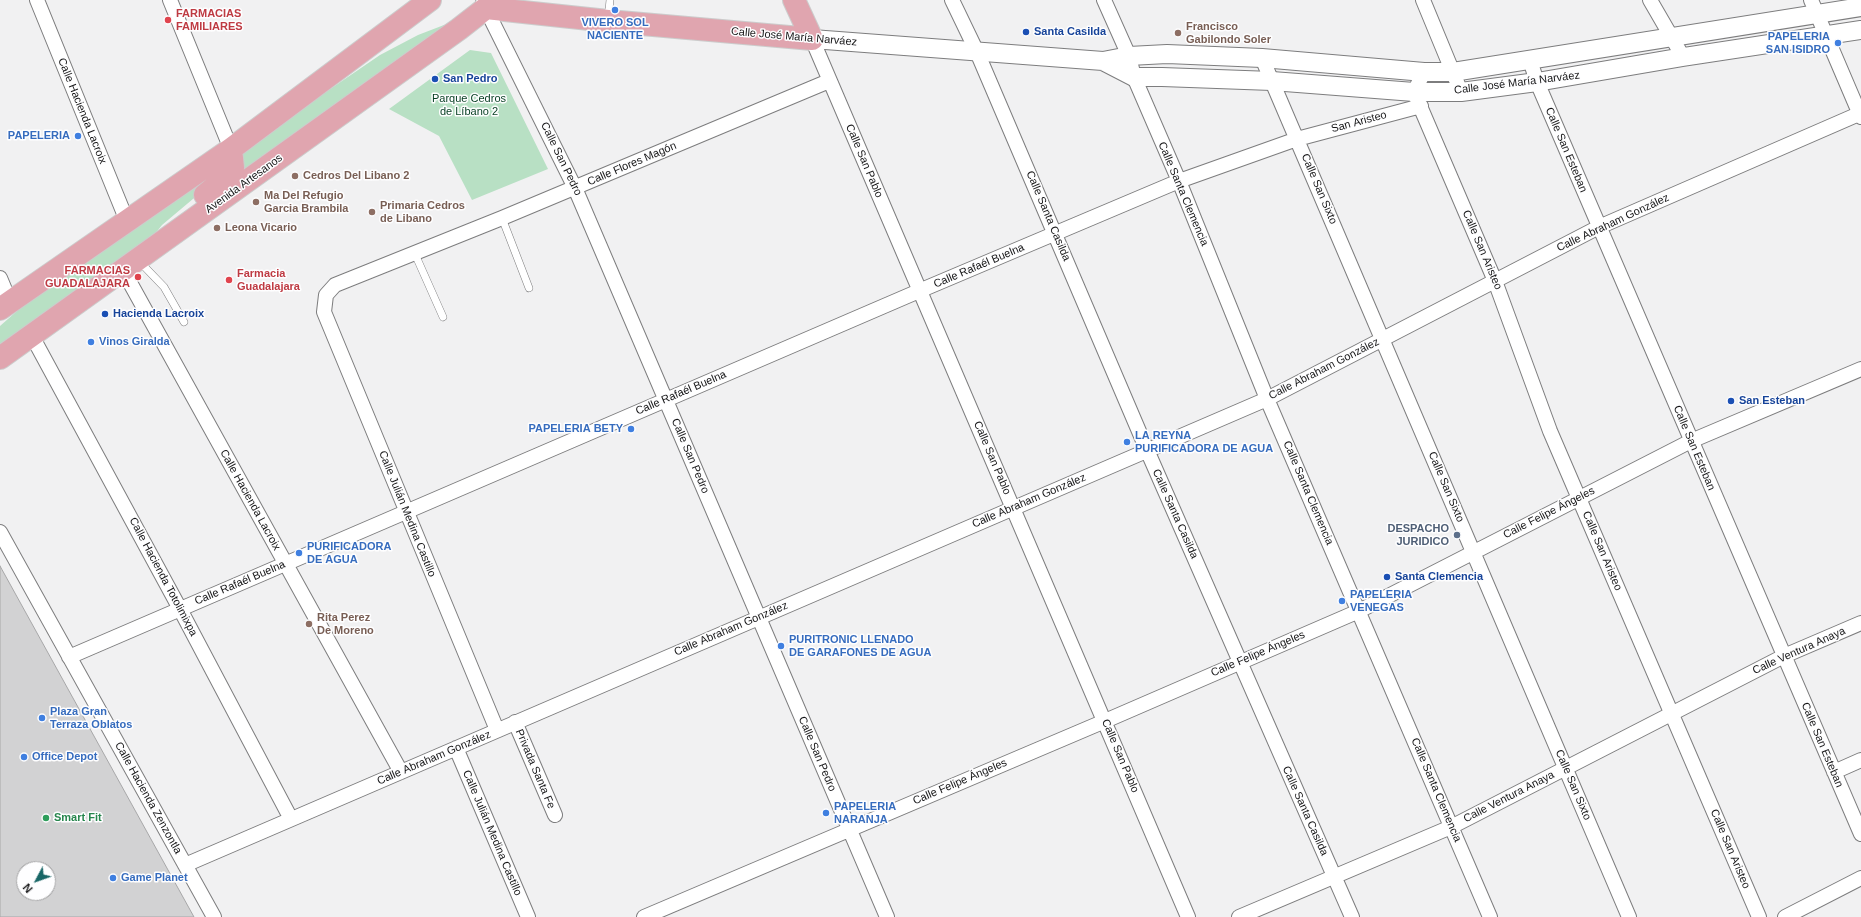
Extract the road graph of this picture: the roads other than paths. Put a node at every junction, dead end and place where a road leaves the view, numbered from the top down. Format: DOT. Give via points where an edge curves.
graph roads {
  1 [pos="37,0"];
  2 [pos="170,0"];
  3 [pos="430,0"];
  4 [pos="794,0"];
  5 [pos="952,0"];
  6 [pos="1104,0"];
  7 [pos="1423,0"];
  8 [pos="1650,0"];
  9 [pos="484,4"];
  10 [pos="1814,7"];
  11 [pos="1861,7"];
  12 [pos="609,10"];
  13 [pos="1861,30"];
  14 [pos="1827,36"];
  15 [pos="1672,37"];
  16 [pos="812,39"];
  17 [pos="978,52"];
  18 [pos="1129,56"];
  19 [pos="1683,57"];
  20 [pos="1262,58"];
  21 [pos="1530,60"];
  22 [pos="1103,61"];
  23 [pos="1424,72"];
  24 [pos="1453,72"];
  25 [pos="1134,77"];
  26 [pos="830,81"];
  27 [pos="1272,81"];
  28 [pos="1537,82"];
  29 [pos="1461,92"];
  30 [pos="1418,99"];
  31 [pos="1860,115"];
  32 [pos="1297,139"];
  33 [pos="231,149"];
  34 [pos="1179,181"];
  35 [pos="575,188"];
  36 [pos="502,218"];
  37 [pos="127,221"];
  38 [pos="1599,227"];
  39 [pos="1056,234"];
  40 [pos="415,254"];
  41 [pos="134,262"];
  42 [pos="0,278"];
  43 [pos="1495,281"];
  44 [pos="529,288"];
  45 [pos="919,291"];
  46 [pos="326,295"];
  47 [pos="5,306"];
  48 [pos="443,317"];
  49 [pos="184,322"];
  50 [pos="32,336"];
  51 [pos="1383,339"];
  52 [pos="0,358"];
  53 [pos="1861,369"];
  54 [pos="1267,399"];
  55 [pos="666,400"];
  56 [pos="1691,441"];
  57 [pos="1147,450"];
  58 [pos="1579,498"];
  59 [pos="1013,508"];
  60 [pos="406,512"];
  61 [pos="0,532"];
  62 [pos="1474,552"];
  63 [pos="286,564"];
  64 [pos="180,609"];
  65 [pos="1358,611"];
  66 [pos="759,618"];
  67 [pos="1861,623"];
  68 [pos="1784,656"];
  69 [pos="69,657"];
  70 [pos="1240,662"];
  71 [pos="1672,714"];
  72 [pos="1105,721"];
  73 [pos="515,722"];
  74 [pos="497,730"];
  75 [pos="456,748"];
  76 [pos="1861,760"];
  77 [pos="1566,768"];
  78 [pos="401,772"];
  79 [pos="1834,772"];
  80 [pos="555,815"];
  81 [pos="291,819"];
  82 [pos="1451,827"];
  83 [pos="849,829"];
  84 [pos="1861,834"];
  85 [pos="185,865"];
  86 [pos="1334,876"];
  87 [pos="1861,878"];
  88 [pos="214,917"];
  89 [pos="528,917"];
  90 [pos="644,917"];
  91 [pos="887,917"];
  92 [pos="1188,917"];
  93 [pos="1238,917"];
  94 [pos="1352,917"];
  95 [pos="1490,917"];
  96 [pos="1629,917"];
  97 [pos="1759,917"];
  98 [pos="1785,917"];
  1 -- 37 [label="street, Calle Hacienda Lacroix"];
  2 -- 33 [label="street"];
  3 -- 33 [label="main road"];
  4 -- 16 [label="main road, Calle San Pablo"];
  5 -- 17 [label="street, Calle Santa Casilda"];
  6 -- 18 [label="street, Calle Santa Clemencia"];
  7 -- 24 [label="street"];
  8 -- 15 [label="street"];
  9 -- 12 [label="main road, Calle José María Narváez"];
  9 -- 35 [label="street, Calle San Pedro"];
  9 -- 41 [label="main road, Avenida Artesanos" via="453,34"];
  10 -- 11 [label="street, Calle José María Narváez"];
  10 -- 14 [label="street"];
  10 -- 15 [label="street, Calle José María Narváez"];
  12 -- 16 [label="main road, Calle José María Narváez"];
  13 -- 14 [label="street, Calle José María Narváez"];
  14 -- 19 [label="street, Calle José María Narváez"];
  14 -- 31 [label="street"];
  15 -- 19 [label="street"];
  15 -- 21 [label="street, Calle José María Narváez"];
  16 -- 17 [label="street, Calle José María Narváez"];
  16 -- 26 [label="street, Calle San Pablo"];
  17 -- 22 [label="street, Calle José María Narváez"];
  17 -- 39 [label="street, Calle Santa Casilda"];
  18 -- 20 [label="street, Calle José María Narváez" via="1167,54"];
  18 -- 22 [label="street, Calle José María Narváez"];
  18 -- 25 [label="street, Calle Santa Clemencia"];
  19 -- 28 [label="street, Calle José María Narváez"];
  20 -- 23 [label="street, Calle José María Narváez"];
  20 -- 27 [label="street, Calle San Sixto"];
  21 -- 24 [label="street, Calle José María Narváez"];
  21 -- 28 [label="street, Calle San Esteban"];
  22 -- 25 [label="street, Calle José María Narváez"];
  23 -- 24 [label="street, Calle José María Narváez"];
  23 -- 30 [label="street"];
  24 -- 29 [label="street"];
  25 -- 27 [label="street, Calle José María Narváez"];
  25 -- 34 [label="street, Calle Santa Clemencia"];
  26 -- 35 [label="street, Calle Flores Magón"];
  26 -- 45 [label="street, Calle San Pablo"];
  27 -- 30 [label="street, Calle José María Narváez"];
  27 -- 32 [label="street, Calle San Sixto"];
  28 -- 29 [label="street, Calle José María Narváez"];
  28 -- 38 [label="street, Calle San Esteban"];
  29 -- 30 [label="street, Calle José María Narváez"];
  30 -- 32 [label="street, San Aristeo"];
  30 -- 43 [label="street, Calle San Aristeo"];
  31 -- 38 [label="street, Calle Abraham González"];
  32 -- 34 [label="street, Calle Rafaél Buelna"];
  32 -- 51 [label="street, Calle San Sixto"];
  33 -- 37 [label="main road"];
  33 -- 41 [label="main road" via="233,168 229,175 163,226"];
  34 -- 39 [label="street, Calle Rafaél Buelna"];
  34 -- 54 [label="street, Calle Santa Clemencia"];
  35 -- 36 [label="street, Calle Flores Magón"];
  35 -- 55 [label="street, Calle San Pedro"];
  36 -- 40 [label="street, Calle Flores Magón"];
  36 -- 44 [label="lane"];
  37 -- 47 [label="main road"];
  38 -- 43 [label="street, Calle Abraham González"];
  38 -- 56 [label="street, Calle San Esteban"];
  39 -- 45 [label="street, Calle Rafaél Buelna"];
  39 -- 57 [label="street, Calle Santa Casilda"];
  40 -- 46 [label="street, Calle Flores Magón" via="335,284"];
  40 -- 48 [label="lane"];
  41 -- 49 [label="lane" via="164,287"];
  41 -- 50 [label="main road, Avenida Artesanos"];
  41 -- 63 [label="street, Calle Hacienda Lacroix"];
  42 -- 47 [label="street"];
  43 -- 51 [label="street, Calle Abraham González"];
  43 -- 58 [label="street, Calle San Aristeo" via="1550,431"];
  45 -- 55 [label="street, Calle Rafaél Buelna"];
  45 -- 59 [label="street, Calle San Pablo"];
  46 -- 60 [label="street, Calle Julián Medina Castillo" via="324,312"];
  50 -- 52 [label="main road, Avenida Artesanos"];
  50 -- 64 [label="street, Calle Hacienda Totolimixpa"];
  51 -- 54 [label="street, Calle Abraham González"];
  51 -- 62 [label="street, Calle San Sixto"];
  53 -- 56 [label="street, Calle Felipe Ángeles"];
  54 -- 57 [label="street, Calle Abraham González"];
  54 -- 65 [label="street, Calle Santa Clemencia"];
  55 -- 60 [label="street, Calle Rafaél Buelna"];
  55 -- 66 [label="street, Calle San Pedro"];
  56 -- 58 [label="street, Calle Felipe Ángeles"];
  56 -- 68 [label="street, Calle San Esteban"];
  57 -- 59 [label="street, Calle Abraham González"];
  57 -- 70 [label="street, Calle Santa Casilda"];
  58 -- 62 [label="street, Calle Felipe Ángeles"];
  58 -- 71 [label="street, Calle San Aristeo"];
  59 -- 66 [label="street, Calle Abraham González"];
  59 -- 72 [label="street, Calle San Pablo"];
  60 -- 63 [label="street, Calle Rafaél Buelna"];
  60 -- 74 [label="street, Calle Julián Medina Castillo"];
  61 -- 69 [label="street, Calle Hacienda Zenzontla"];
  62 -- 65 [label="street, Calle Felipe Ángeles"];
  62 -- 77 [label="street, Calle San Sixto"];
  63 -- 64 [label="street, Calle Rafaél Buelna"];
  63 -- 78 [label="street, Calle Hacienda Lacroix"];
  64 -- 69 [label="street, Calle Rafaél Buelna"];
  64 -- 81 [label="street, Calle Hacienda Totolimixpa"];
  65 -- 70 [label="street, Calle Felipe Ángeles"];
  65 -- 82 [label="street, Calle Santa Clemencia"];
  66 -- 73 [label="street, Calle Abraham González"];
  66 -- 83 [label="street, Calle San Pedro"];
  67 -- 68 [label="street, Calle Ventura Anaya"];
  68 -- 71 [label="street, Calle Ventura Anaya"];
  68 -- 79 [label="street, Calle San Esteban"];
  69 -- 85 [label="street, Calle Hacienda Zenzontla"];
  70 -- 72 [label="street, Calle Felipe Ángeles"];
  70 -- 86 [label="street, Calle Santa Casilda"];
  71 -- 77 [label="street, Calle Ventura Anaya"];
  71 -- 97 [label="street, Calle San Aristeo"];
  72 -- 83 [label="street, Calle Felipe Ángeles"];
  72 -- 92 [label="street, Calle San Pablo"];
  73 -- 74 [label="street, Calle Abraham González"];
  73 -- 80 [label="street, Privada Santa Fe"];
  74 -- 75 [label="street, Calle Abraham González"];
  75 -- 78 [label="street, Calle Abraham González"];
  75 -- 89 [label="street, Calle Julián Medina Castillo"];
  76 -- 79 [label="street"];
  77 -- 82 [label="street, Calle Ventura Anaya"];
  77 -- 96 [label="street, Calle San Sixto"];
  78 -- 81 [label="street, Calle Abraham González"];
  79 -- 84 [label="street, Calle San Esteban"];
  81 -- 85 [label="street, Calle Abraham González"];
  82 -- 86 [label="street, Calle Ventura Anaya"];
  82 -- 95 [label="street, Calle Santa Clemencia"];
  83 -- 90 [label="street, Calle Felipe Ángeles"];
  83 -- 91 [label="street, Calle San Pedro"];
  85 -- 88 [label="street, Calle Hacienda Zenzontla"];
  86 -- 93 [label="street, Calle Ventura Anaya"];
  86 -- 94 [label="street, Calle Santa Casilda"];
  87 -- 98 [label="street"];
}
